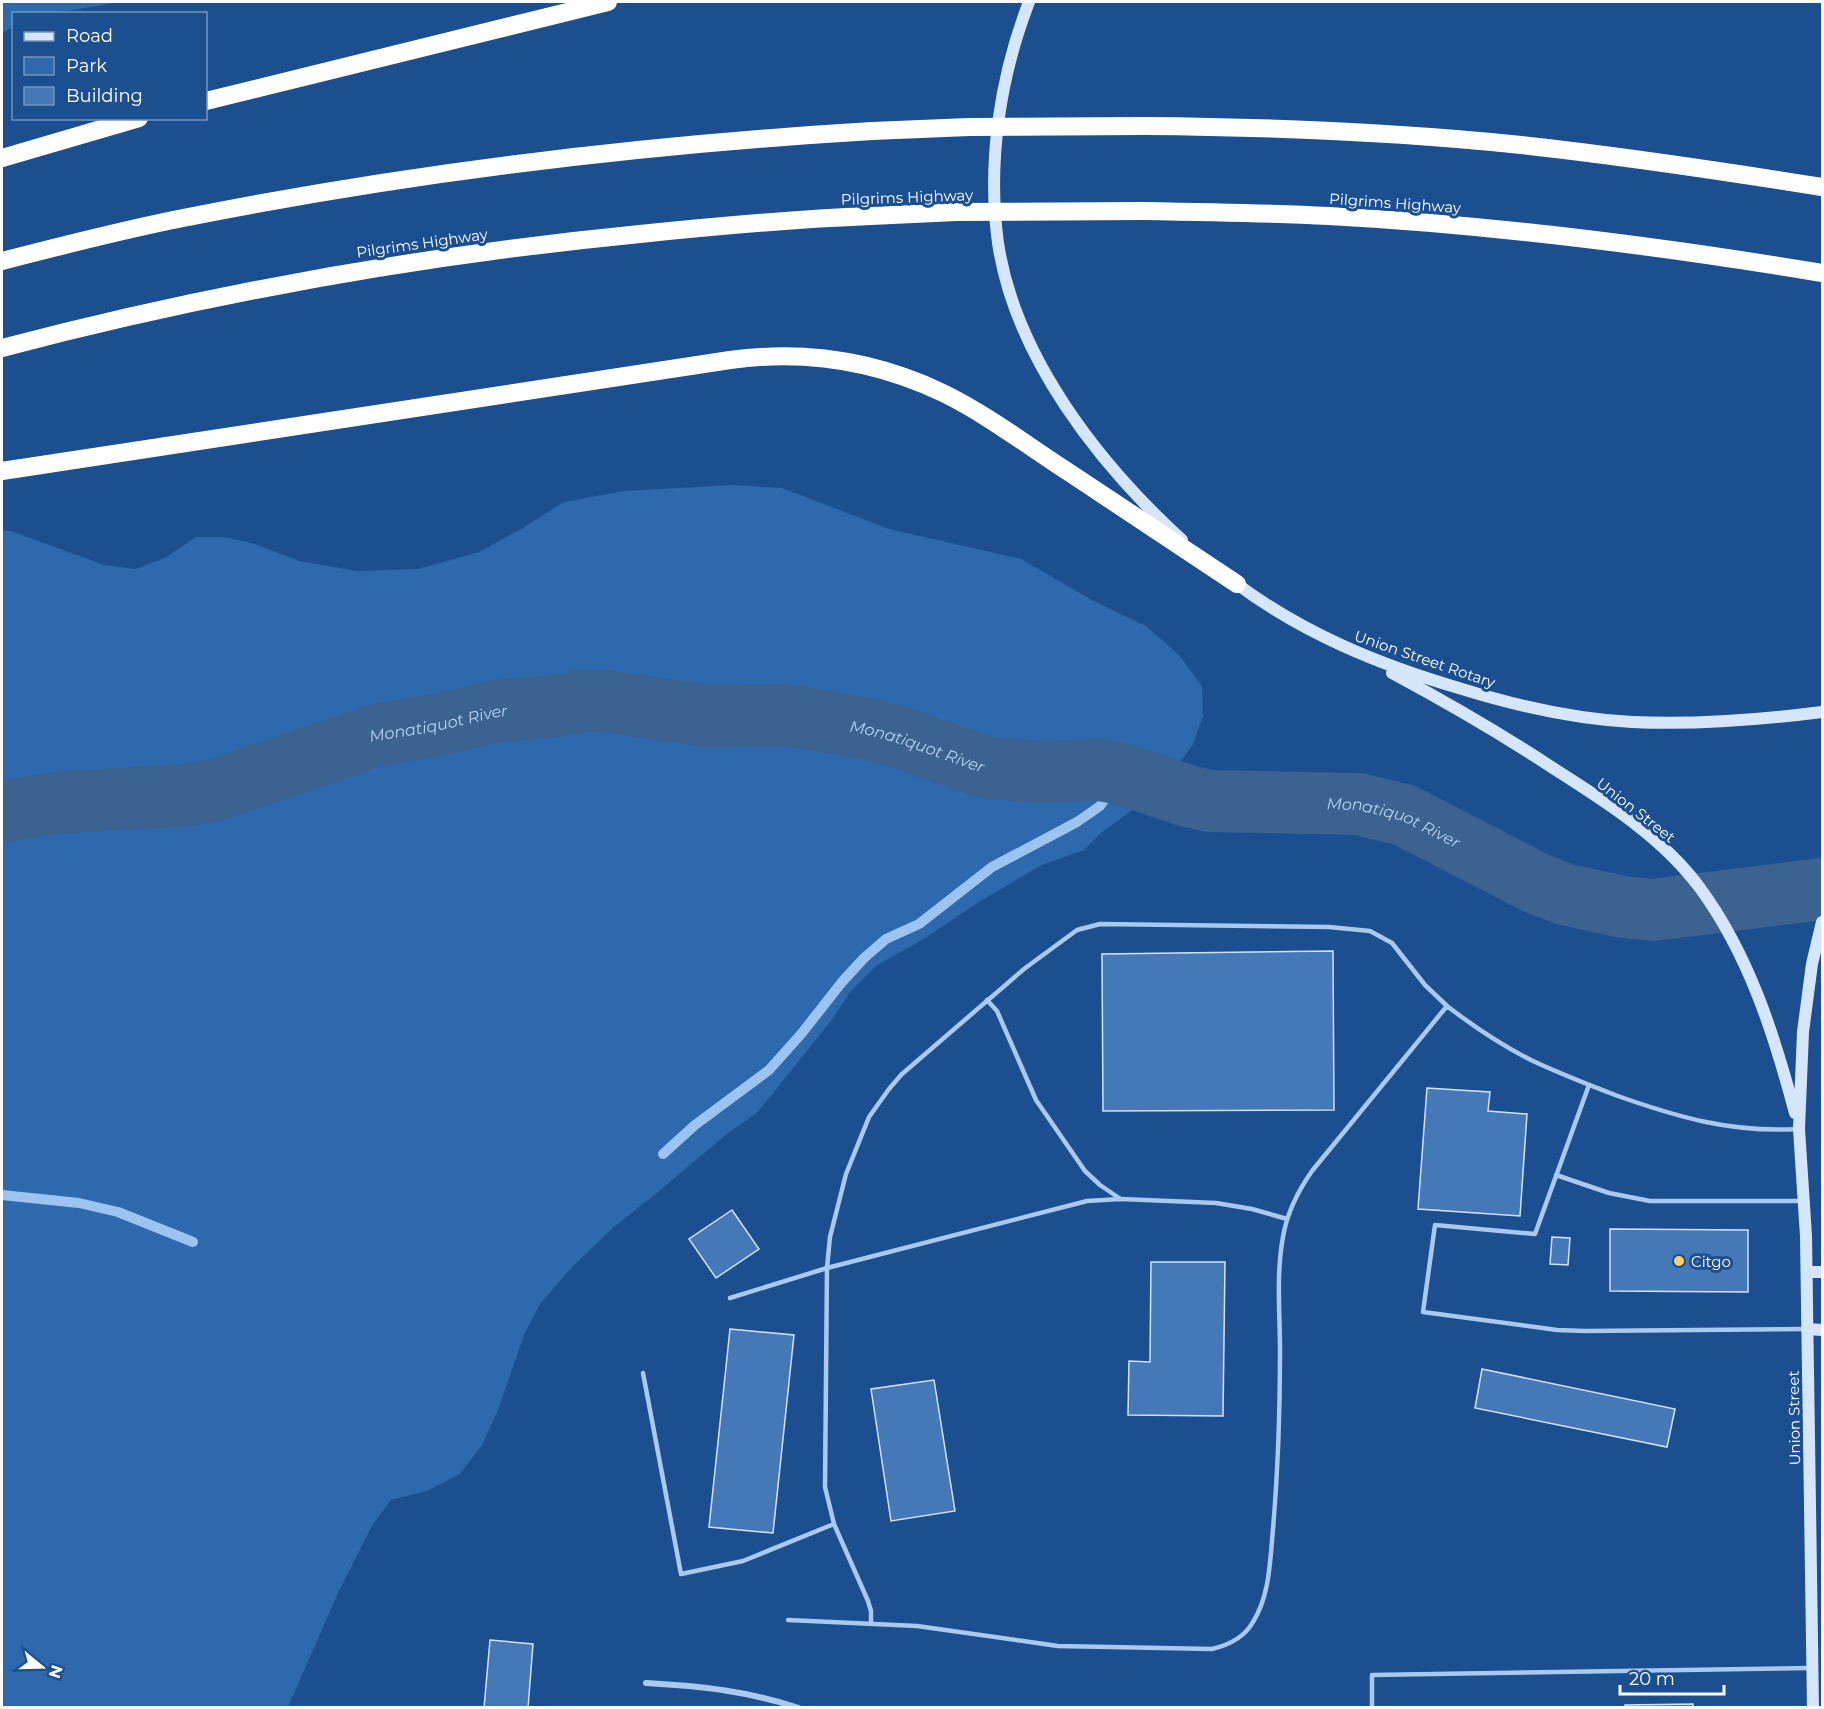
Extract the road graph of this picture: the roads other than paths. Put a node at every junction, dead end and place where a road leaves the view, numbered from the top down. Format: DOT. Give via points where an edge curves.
graph roads {
  1 [pos="608,2"];
  2 [pos="1029,2"];
  3 [pos="207,101"];
  4 [pos="132,120"];
  5 [pos="2,158"];
  6 [pos="1822,187"];
  7 [pos="2,261"];
  8 [pos="1822,273"];
  9 [pos="2,348"];
  10 [pos="2,471"];
  11 [pos="1237,584"];
  12 [pos="1351,651"];
  13 [pos="1822,712"];
  14 [pos="1822,922"];
  15 [pos="987,1000"];
  16 [pos="1447,1005"];
  17 [pos="1589,1085"];
  18 [pos="1799,1129"];
  19 [pos="1556,1175"];
  20 [pos="1121,1199"];
  21 [pos="1804,1200"];
  22 [pos="1287,1219"];
  23 [pos="827,1268"];
  24 [pos="1807,1272"];
  25 [pos="1822,1272"];
  26 [pos="730,1298"];
  27 [pos="1808,1329"];
  28 [pos="1822,1330"];
  29 [pos="643,1373"];
  30 [pos="834,1524"];
  31 [pos="788,1620"];
  32 [pos="871,1622"];
  33 [pos="1812,1668"];
  34 [pos="646,1683"];
  35 [pos="800,1707"];
  36 [pos="1372,1707"];
  37 [pos="1813,1707"];
  1 -- 3 [label="highway"];
  2 -- 11 [label="main road, Union Street Rotary" via="1005,82 995,166 998,243 1010,291 1054,388 1106,460 1166,525"];
  4 -- 5 [label="highway"];
  6 -- 7 [label="highway, bridge" via="1647,160 1469,140 1330,131 1144,126 969,127 741,139 426,175 176,219"];
  8 -- 9 [label="highway, Pilgrims Highway, bridge" via="1506,230 1331,216 967,212 774,221 585,239 407,263 197,303"];
  10 -- 11 [label="highway" via="757,356 811,356 889,373 951,397"];
  11 -- 12 [label="main road, Union Street Rotary"];
  12 -- 13 [label="main road, Union Street Rotary" via="1518,705 1593,718 1705,722"];
  12 -- 18 [label="main road, Union Street" via="1488,727 1597,797 1652,837 1699,887 1745,962 1768,1021"];
  14 -- 18 [label="main road, Union Street" via="1803,1032"];
  15 -- 16 [label="lane" via="1065,937 1100,924 1370,931 1392,943 1425,986"];
  15 -- 20 [label="lane" via="997,1011 1046,1115 1085,1171"];
  15 -- 23 [label="lane" via="902,1074 869,1117 837,1205"];
  16 -- 17 [label="lane" via="1514,1051"];
  16 -- 22 [label="lane" via="1312,1171 1293,1200"];
  17 -- 18 [label="lane" via="1709,1123 1754,1130"];
  17 -- 19 [label="lane"];
  18 -- 21 [label="main road, Union Street"];
  19 -- 21 [label="lane" via="1609,1193 1650,1201"];
  19 -- 27 [label="lane" via="1535,1234 1435,1226 1423,1312 1557,1330"];
  20 -- 22 [label="lane" via="1216,1203"];
  20 -- 23 [label="lane" via="1088,1201"];
  21 -- 24 [label="main road, Union Street"];
  22 -- 32 [label="lane" via="1280,1258 1280,1434 1269,1574 1253,1624 1240,1637 1227,1645 1197,1650 1081,1648"];
  23 -- 26 [label="lane"];
  23 -- 30 [label="lane" via="825,1487"];
  24 -- 25 [label="main road"];
  24 -- 27 [label="main road, Union Street"];
  27 -- 28 [label="main road"];
  27 -- 33 [label="main road, Union Street"];
  29 -- 30 [label="lane" via="681,1574 743,1561"];
  30 -- 32 [label="lane" via="868,1602"];
  31 -- 32 [label="lane"];
  33 -- 36 [label="lane" via="1372,1675"];
  33 -- 37 [label="main road, Union Street"];
  34 -- 35 [label="street" via="728,1689"];
}
